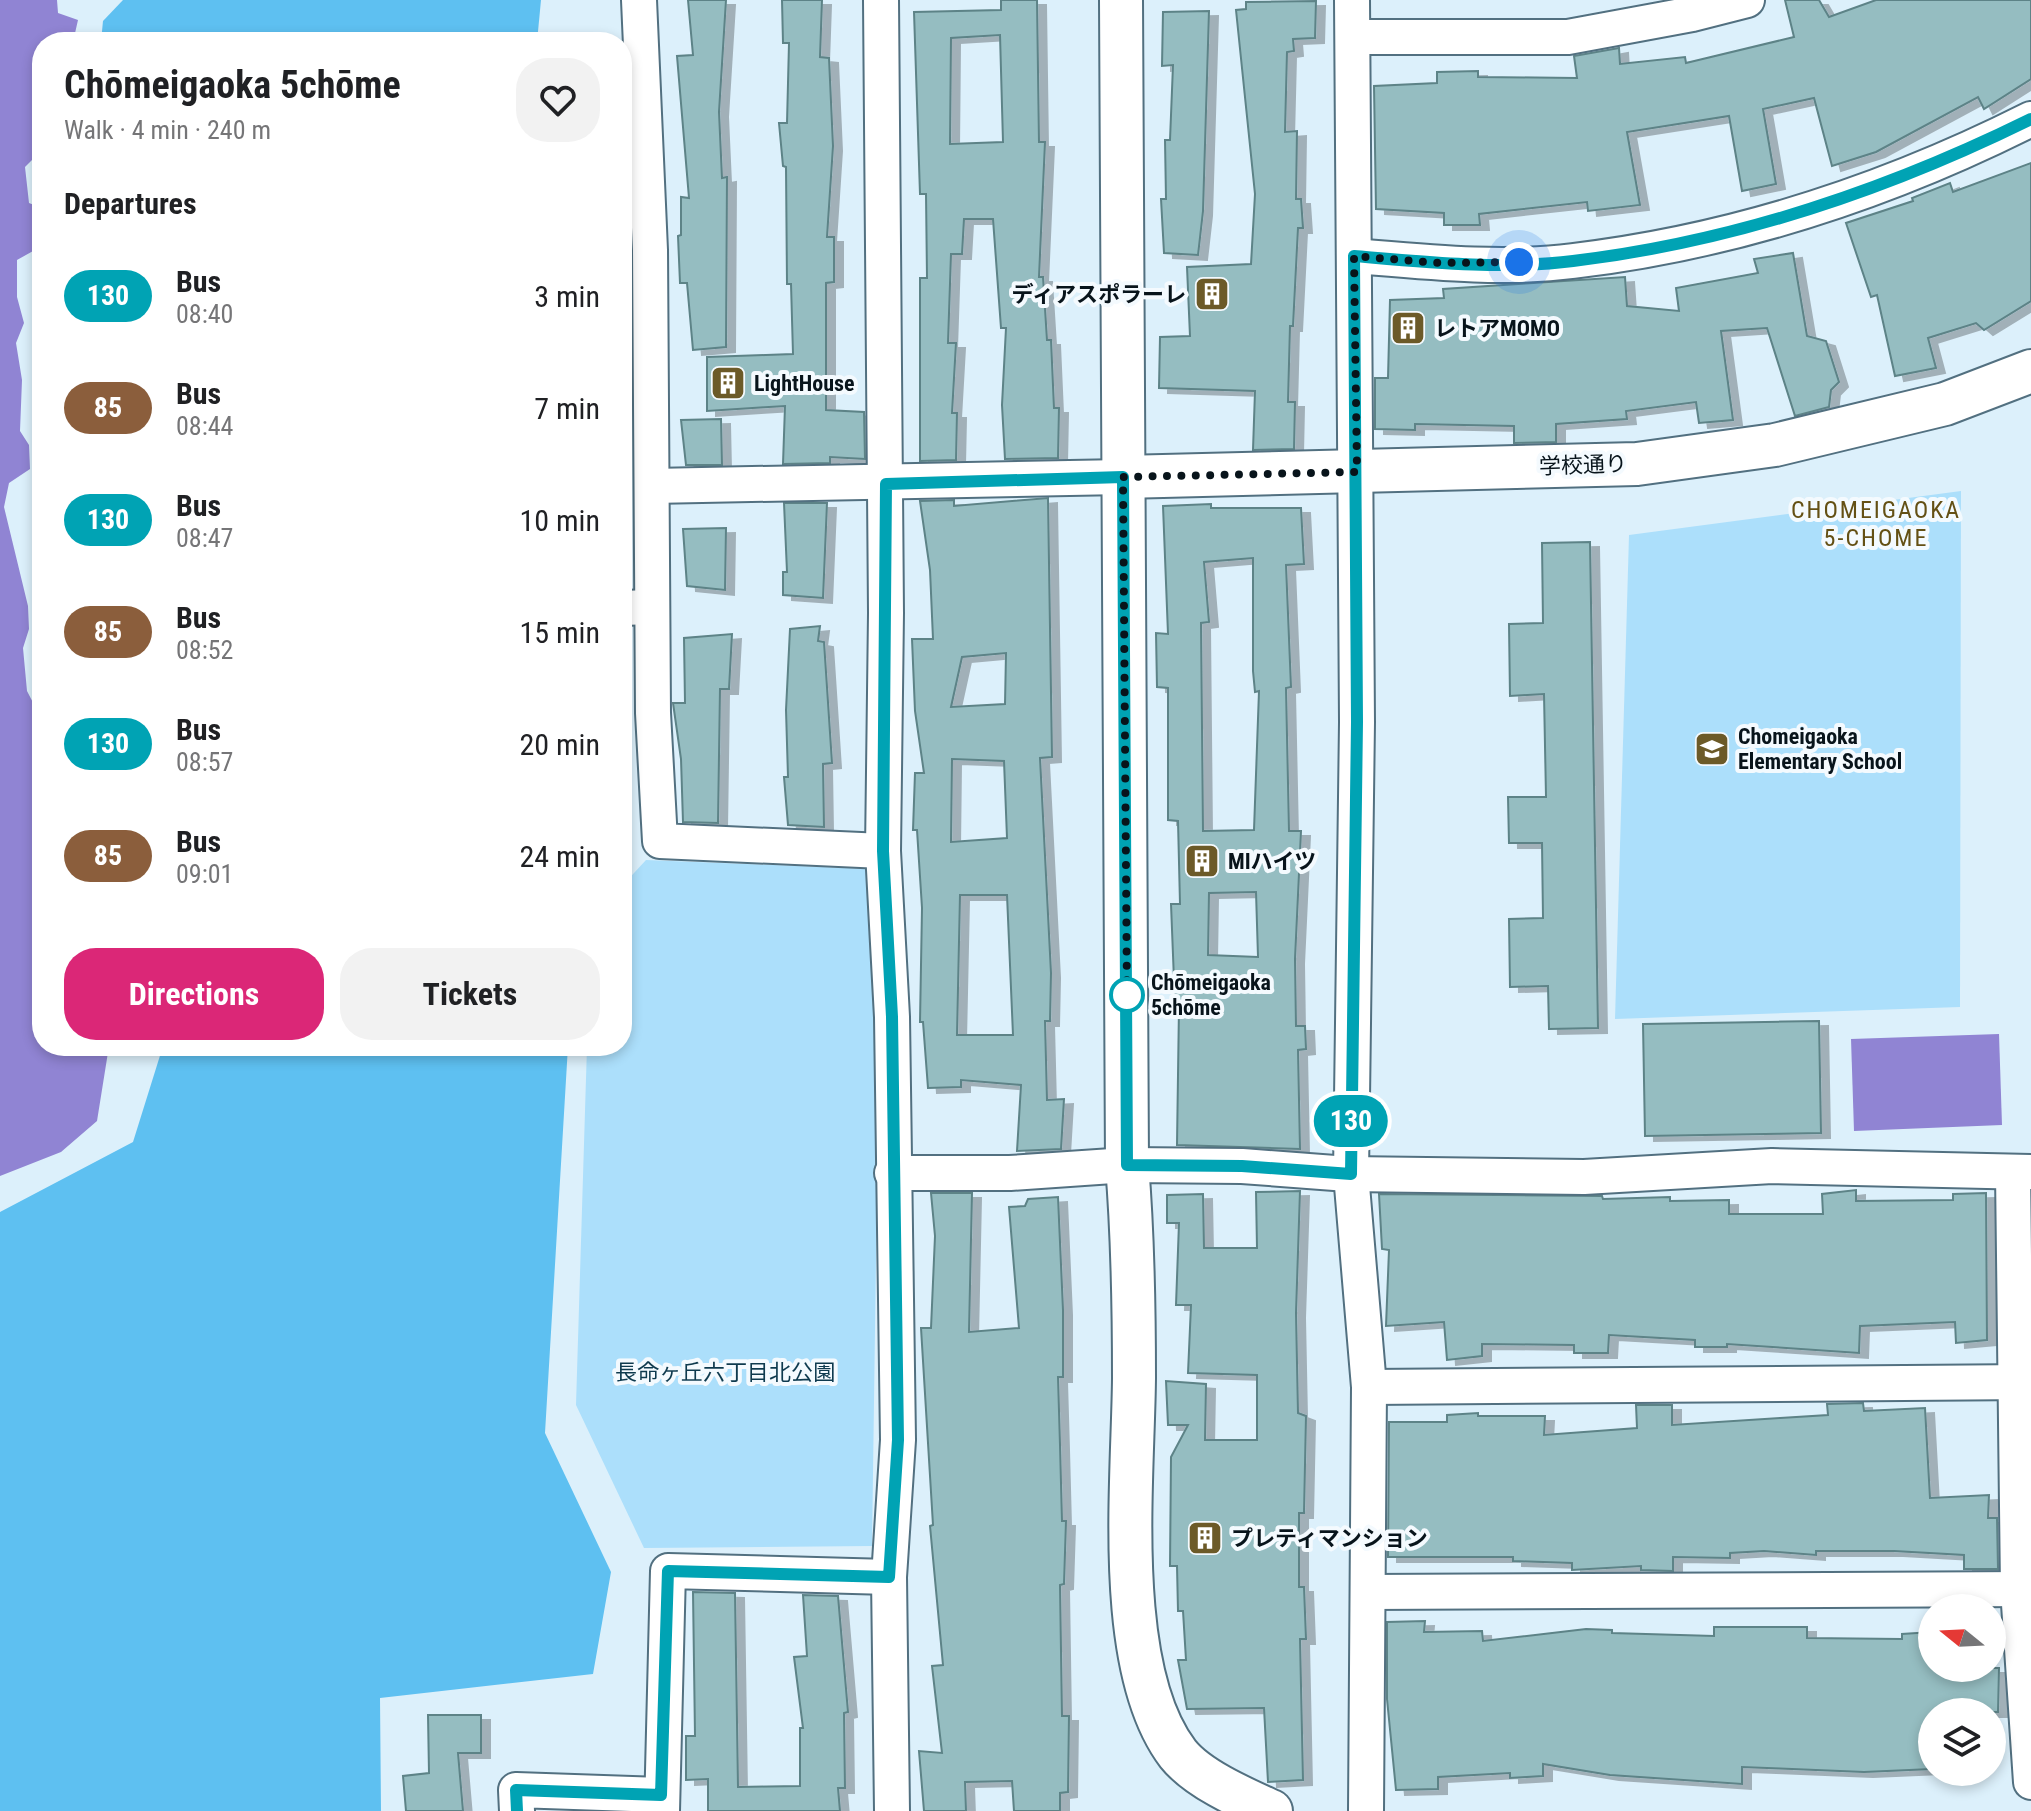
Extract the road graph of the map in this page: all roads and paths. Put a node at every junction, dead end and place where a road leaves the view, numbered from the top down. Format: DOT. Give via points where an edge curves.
graph roads {
  1 [pos="639,0"];
  2 [pos="881,0"];
  3 [pos="1121,0"];
  4 [pos="1352,0"];
  5 [pos="1747,0"];
  6 [pos="1353,37"];
  7 [pos="633,106"];
  8 [pos="2031,119"];
  9 [pos="1354,256"];
  10 [pos="2031,371"];
  11 [pos="1357,472"];
  12 [pos="1123,477"];
  13 [pos="886,484"];
  14 [pos="652,486"];
  15 [pos="637,608"];
  16 [pos="883,851"];
  17 [pos="1127,1165"];
  18 [pos="2022,1172"];
  19 [pos="892,1173"];
  20 [pos="1351,1174"];
  21 [pos="2024,1382"];
  22 [pos="1369,1387"];
  23 [pos="889,1577"];
  24 [pos="2024,1589"];
  25 [pos="1368,1592"];
  26 [pos="2031,1782"];
  27 [pos="661,1803"];
  28 [pos="517,1811"];
  29 [pos="892,1811"];
  30 [pos="1271,1811"];
  31 [pos="1366,1811"];
  1 -- 7 [label="street"];
  2 -- 13 [label="street"];
  3 -- 12 [label="street"];
  4 -- 6 [label="street"];
  5 -- 6 [label="street" via="1568,37"];
  6 -- 9 [label="street"];
  7 -- 14 [label="street" via="650,250"];
  8 -- 9 [label="street" via="1913,175 1715,235 1572,261 1439,263"];
  9 -- 11 [label="street"];
  10 -- 11 [label="street, 学校通り" via="1945,404 1775,445 1637,464"];
  11 -- 12 [label="street, 学校通り"];
  11 -- 20 [label="street"];
  12 -- 13 [label="street"];
  12 -- 17 [label="street"];
  13 -- 14 [label="street"];
  13 -- 16 [label="street"];
  14 -- 15 [label="street"];
  15 -- 16 [label="street" via="653,713 660,841"];
  16 -- 19 [label="street" via="892,1017"];
  17 -- 19 [label="street" via="1010,1173"];
  17 -- 20 [label="street"];
  17 -- 30 [label="street" via="1135,1252 1134,1629 1148,1697 1179,1755 1229,1793"];
  18 -- 20 [label="street" via="1772,1166 1584,1177"];
  18 -- 21 [label="street"];
  19 -- 23 [label="street" via="898,1440"];
  20 -- 22 [label="street"];
  21 -- 22 [label="street"];
  21 -- 24 [label="street"];
  22 -- 25 [label="street"];
  23 -- 27 [label="street" via="668,1571"];
  23 -- 29 [label="street"];
  24 -- 25 [label="street"];
  24 -- 26 [label="street"];
  25 -- 31 [label="street"];
  27 -- 28 [label="street" via="516,1790"];
}
